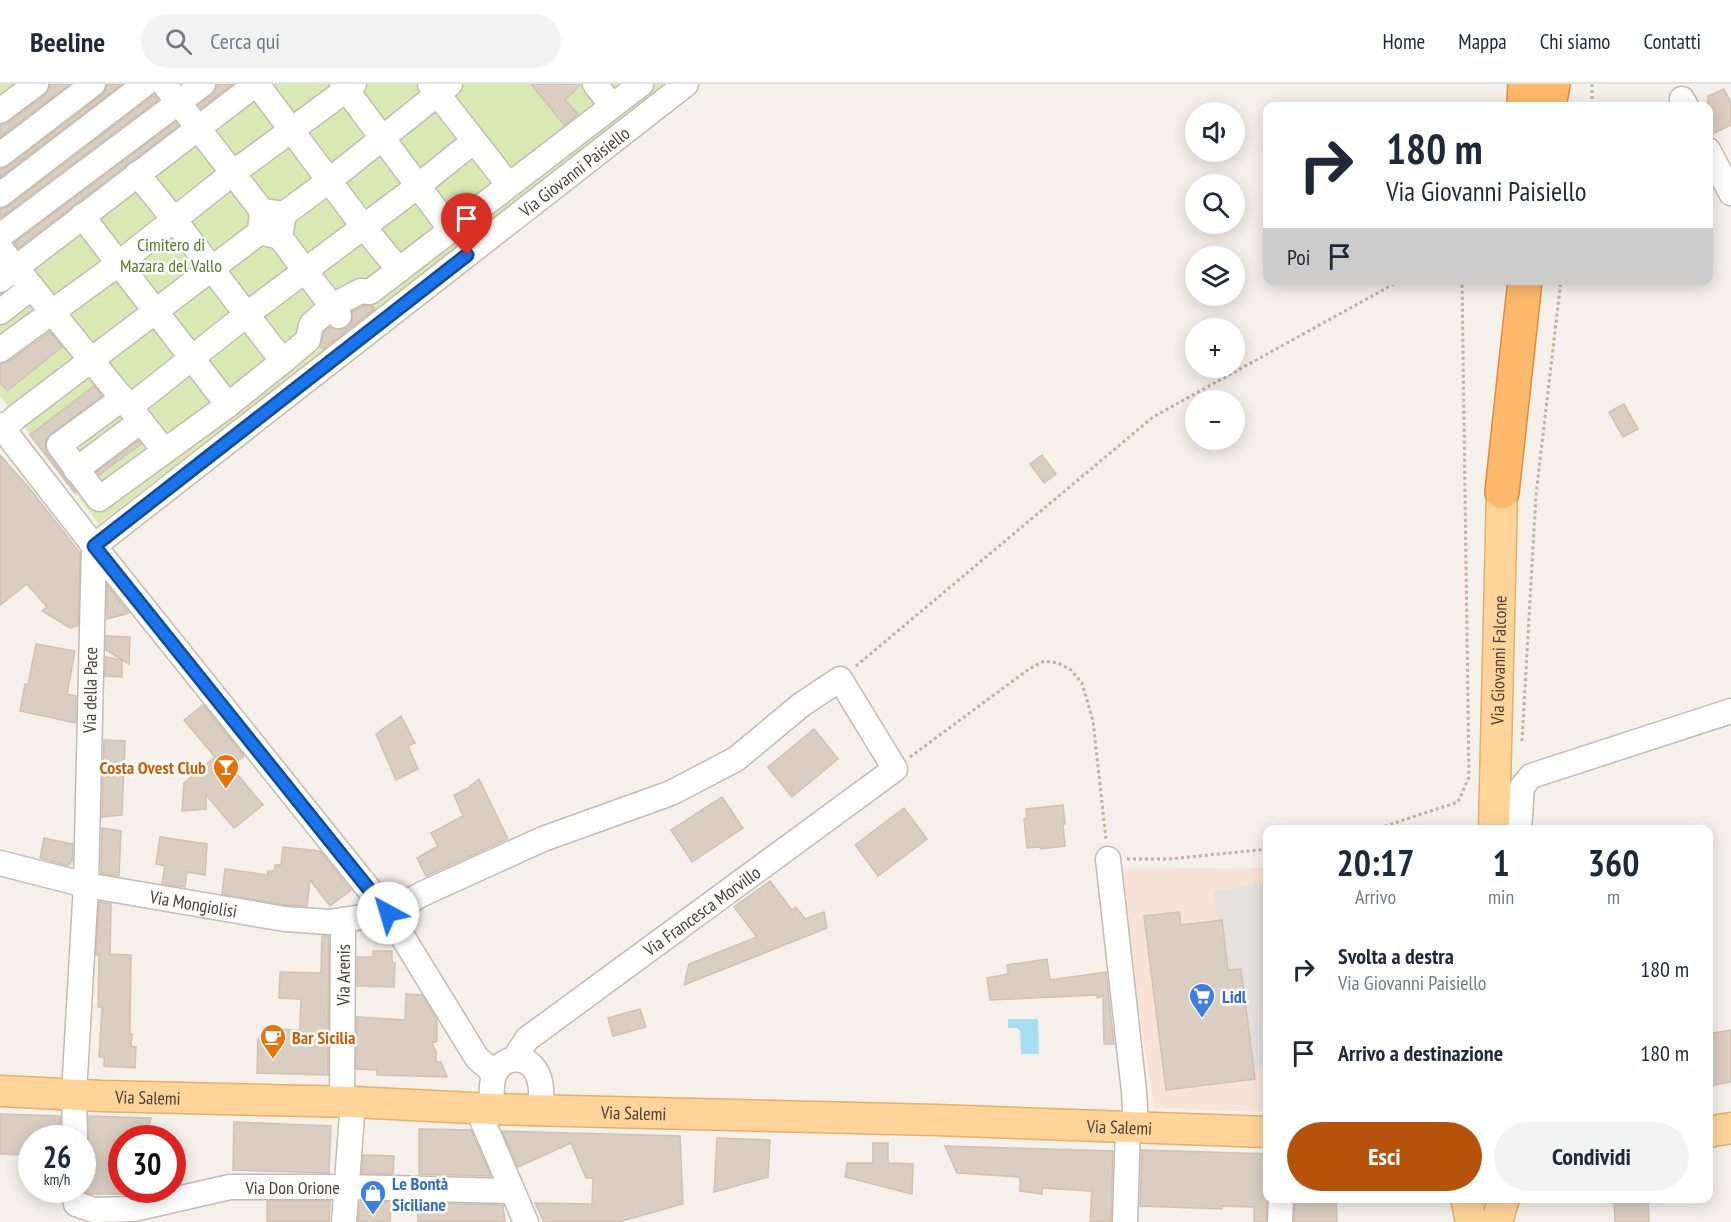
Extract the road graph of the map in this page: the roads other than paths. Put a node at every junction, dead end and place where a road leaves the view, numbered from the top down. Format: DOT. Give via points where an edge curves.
graph roads {
  1 [pos="36,84"];
  2 [pos="93,84"];
  3 [pos="145,84"];
  4 [pos="203,84"];
  5 [pos="257,84"];
  6 [pos="595,84"];
  7 [pos="686,84"];
  8 [pos="1507,84"];
  9 [pos="1526,84"];
  10 [pos="1554,84"];
  11 [pos="348,86"];
  12 [pos="635,86"];
  13 [pos="439,87"];
  14 [pos="172,93"];
  15 [pos="1506,102"];
  16 [pos="1524,102"];
  17 [pos="1550,102"];
  18 [pos="612,106"];
  19 [pos="0,111"];
  20 [pos="198,129"];
  21 [pos="293,131"];
  22 [pos="382,138"];
  23 [pos="474,141"];
  24 [pos="0,155"];
  25 [pos="1713,159"];
  26 [pos="233,173"];
  27 [pos="137,174"];
  28 [pos="330,180"];
  29 [pos="508,184"];
  30 [pos="418,186"];
  31 [pos="1731,193"];
  32 [pos="0,195"];
  33 [pos="82,216"];
  34 [pos="176,220"];
  35 [pos="271,224"];
  36 [pos="363,225"];
  37 [pos="451,230"];
  38 [pos="0,236"];
  39 [pos="0,248"];
  40 [pos="118,264"];
  41 [pos="213,269"];
  42 [pos="304,270"];
  43 [pos="399,270"];
  44 [pos="8,274"];
  45 [pos="1501,285"];
  46 [pos="1512,285"];
  47 [pos="1523,285"];
  48 [pos="32,287"];
  49 [pos="51,311"];
  50 [pos="0,312"];
  51 [pos="156,312"];
  52 [pos="246,315"];
  53 [pos="345,323"];
  54 [pos="0,350"];
  55 [pos="192,357"];
  56 [pos="92,360"];
  57 [pos="283,361"];
  58 [pos="228,405"];
  59 [pos="131,408"];
  60 [pos="2,427"];
  61 [pos="165,451"];
  62 [pos="1502,492"];
  63 [pos="94,546"];
  64 [pos="1731,711"];
  65 [pos="1494,825"];
  66 [pos="1519,825"];
  67 [pos="1108,859"];
  68 [pos="0,863"];
  69 [pos="86,885"];
  70 [pos="388,913"];
  71 [pos="343,920"];
  72 [pos="515,1059"];
  73 [pos="494,1073"];
  74 [pos="0,1091"];
  75 [pos="74,1094"];
  76 [pos="347,1102"];
  77 [pos="484,1109"];
  78 [pos="541,1111"];
  79 [pos="75,1125"];
  80 [pos="1132,1127"];
  81 [pos="1731,1128"];
  82 [pos="1713,1131"];
  83 [pos="1263,1132"];
  84 [pos="347,1187"];
  85 [pos="512,1191"];
  86 [pos="1281,1203"];
  87 [pos="1467,1203"];
  88 [pos="1503,1203"];
  89 [pos="76,1205"];
  90 [pos="344,1222"];
  91 [pos="526,1222"];
  92 [pos="1125,1222"];
  93 [pos="1280,1222"];
  94 [pos="1471,1222"];
  95 [pos="1497,1222"];
  1 -- 19 [label="street"];
  2 -- 24 [label="street"];
  3 -- 32 [label="street"];
  4 -- 14 [label="street"];
  5 -- 20 [label="street"];
  5 -- 21 [label="street"];
  6 -- 18 [label="street"];
  7 -- 53 [label="street, Via Giovanni Paisiello"];
  8 -- 15 [label="highway"];
  9 -- 16 [label="highway"];
  10 -- 17 [label="highway"];
  11 -- 21 [label="street"];
  11 -- 22 [label="street"];
  12 -- 18 [label="street"];
  13 -- 22 [label="street"];
  13 -- 23 [label="street"];
  14 -- 20 [label="street"];
  14 -- 38 [label="street"];
  18 -- 29 [label="street"];
  20 -- 26 [label="street"];
  20 -- 27 [label="street"];
  21 -- 26 [label="street"];
  21 -- 28 [label="street"];
  22 -- 28 [label="street"];
  22 -- 30 [label="street"];
  23 -- 29 [label="street"];
  23 -- 30 [label="street"];
  25 -- 31 [label="street"];
  26 -- 34 [label="street"];
  26 -- 35 [label="street"];
  27 -- 33 [label="street"];
  27 -- 34 [label="street"];
  28 -- 35 [label="street"];
  28 -- 36 [label="street"];
  29 -- 37 [label="street"];
  30 -- 36 [label="street"];
  30 -- 37 [label="street"];
  33 -- 40 [label="street"];
  33 -- 44 [label="street"];
  34 -- 40 [label="street"];
  34 -- 41 [label="street"];
  35 -- 41 [label="street"];
  35 -- 42 [label="street"];
  36 -- 42 [label="street"];
  36 -- 43 [label="street"];
  37 -- 43 [label="street"];
  39 -- 44 [label="street"];
  40 -- 49 [label="street"];
  40 -- 51 [label="street"];
  41 -- 51 [label="street"];
  41 -- 52 [label="street"];
  42 -- 52 [label="street"];
  42 -- 53 [label="street"];
  43 -- 53 [label="street" via="369,292 361,291"];
  44 -- 48 [label="street"];
  45 -- 62 [label="highway"];
  46 -- 62 [label="highway"];
  47 -- 62 [label="highway"];
  48 -- 49 [label="street"];
  48 -- 50 [label="street"];
  49 -- 54 [label="street"];
  49 -- 56 [label="street"];
  51 -- 55 [label="street"];
  51 -- 56 [label="street"];
  52 -- 55 [label="street"];
  52 -- 57 [label="street"];
  53 -- 57 [label="street" via="311,326 308,340"];
  53 -- 63 [label="street, Via Giovanni Paisiello"];
  55 -- 58 [label="street"];
  55 -- 59 [label="street"];
  56 -- 59 [label="street"];
  56 -- 60 [label="street"];
  57 -- 58 [label="street"];
  58 -- 61 [label="street"];
  59 -- 61 [label="street"];
  59 -- 61 [label="street" via="59,445 76,470 99,499"];
  60 -- 63 [label="street"];
  62 -- 65 [label="main road, Via Giovanni Falcone"];
  63 -- 69 [label="street, Via della Pace"];
  63 -- 70 [label="street"];
  64 -- 66 [label="street" via="1531,776 1522,787"];
  67 -- 80 [label="street" via="1134,1091"];
  68 -- 69 [label="street, Via Mongiolisi"];
  69 -- 71 [label="street, Via Mongiolisi" via="285,919"];
  69 -- 75 [label="street, Via della Pace"];
  70 -- 71 [label="street, Via Mongiolisi"];
  70 -- 72 [label="street, Via Francesca Morvillo" via="543,839 671,793 736,759 801,705 840,679 894,769 527,1039"];
  70 -- 73 [label="street" via="477,1058"];
  71 -- 76 [label="street, Via Arenis"];
  72 -- 73 [label="street" via="502,1062"];
  72 -- 78 [label="street" via="527,1062 536,1071 541,1085"];
  73 -- 77 [label="street"];
  74 -- 75 [label="main road, Via Salemi"];
  75 -- 76 [label="main road, Via Salemi"];
  75 -- 79 [label="street, Via della Pace"];
  76 -- 77 [label="main road, Via Salemi"];
  76 -- 84 [label="street, Via Arenis"];
  77 -- 78 [label="main road, Via Salemi"];
  77 -- 85 [label="street"];
  78 -- 80 [label="main road, Via Salemi"];
  80 -- 83 [label="main road, Via Salemi"];
  80 -- 92 [label="street"];
  81 -- 82 [label="main road"];
  84 -- 85 [label="street, Via Don Orione"];
  84 -- 89 [label="street, Via Don Orione" via="230,1187 134,1209 94,1210"];
  84 -- 90 [label="street, Via Arenis"];
  85 -- 91 [label="street"];
  86 -- 93 [label="street"];
  87 -- 94 [label="main road"];
  88 -- 95 [label="main road"];
}
